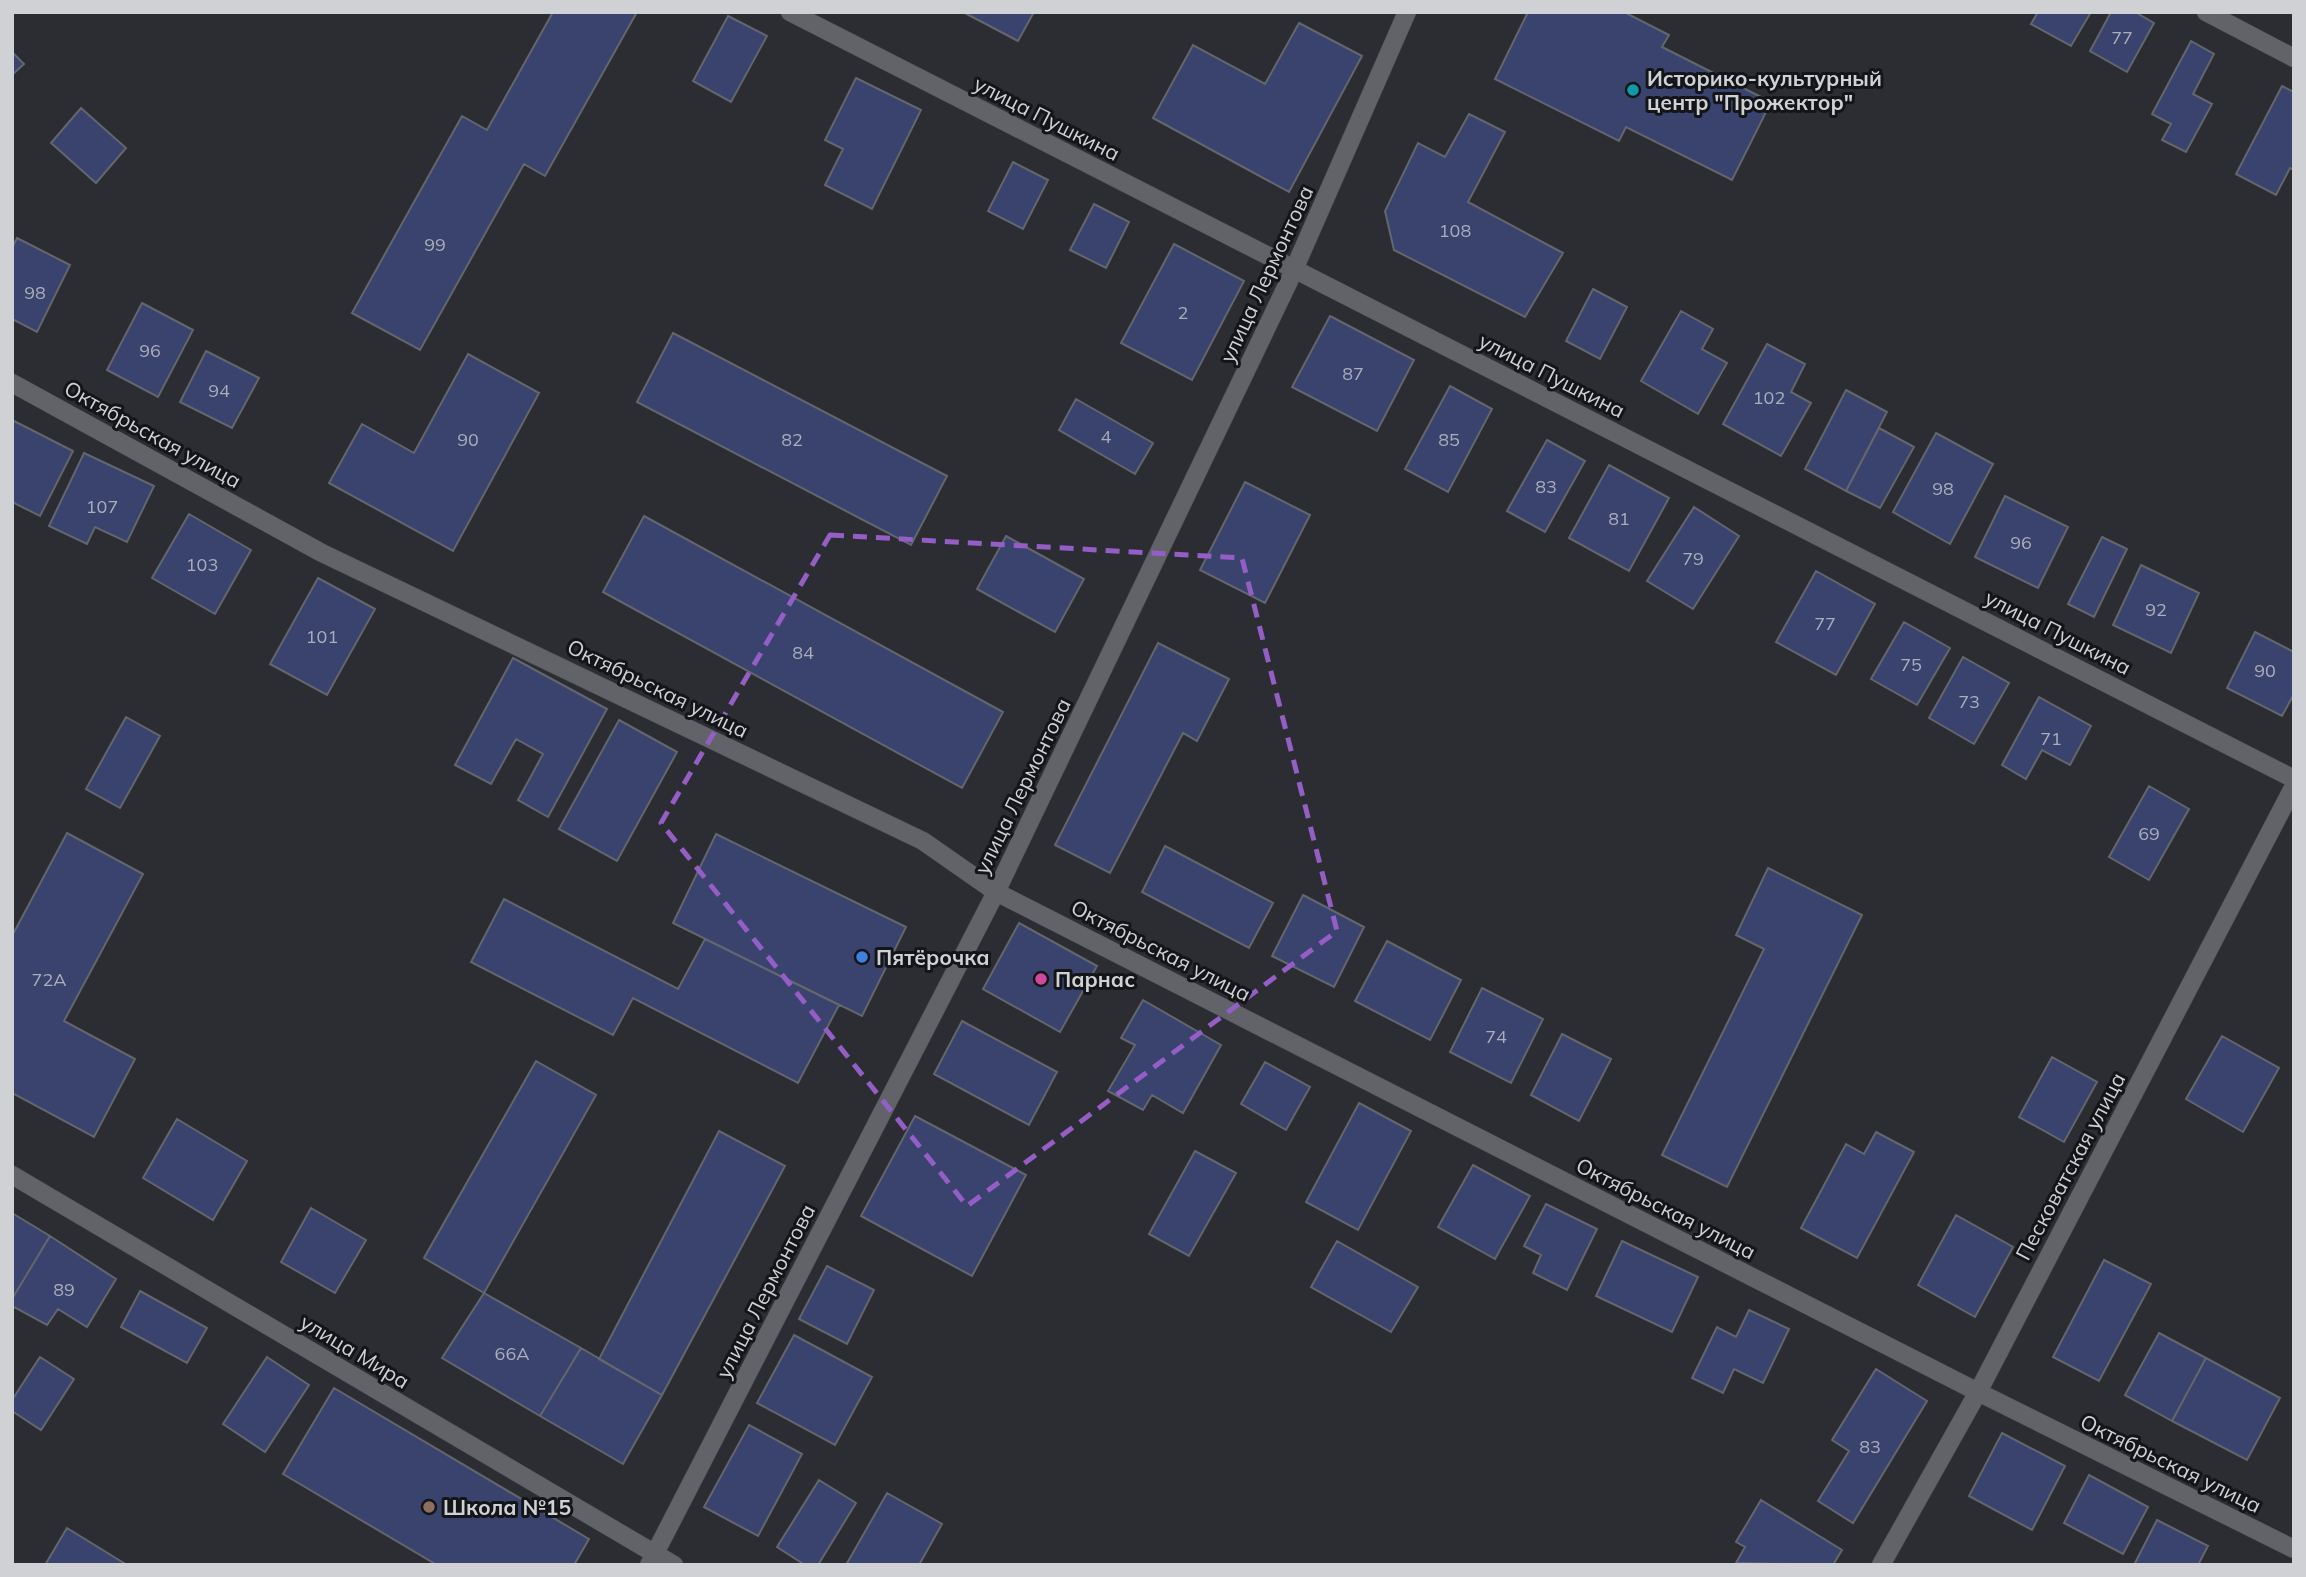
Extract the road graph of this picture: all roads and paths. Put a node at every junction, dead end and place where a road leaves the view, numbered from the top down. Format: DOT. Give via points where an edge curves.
graph roads {
  1 [pos="790,12"];
  2 [pos="1407,12"];
  3 [pos="2206,12"];
  4 [pos="2294,58"];
  5 [pos="1294,270"];
  6 [pos="12,383"];
  7 [pos="2294,779"];
  8 [pos="2294,786"];
  9 [pos="996,892"];
  10 [pos="12,1175"];
  11 [pos="1978,1392"];
  12 [pos="2294,1549"];
  13 [pos="652,1560"];
  14 [pos="674,1565"];
  15 [pos="1881,1565"];
  1 -- 5 [label="street, улица Пушкина"];
  2 -- 5 [label="street, улица Лермонтова"];
  3 -- 4 [label="street"];
  5 -- 7 [label="street, улица Пушкина"];
  5 -- 9 [label="street, улица Лермонтова"];
  6 -- 9 [label="street, Октябрьская улица" via="322,553 923,841"];
  8 -- 11 [label="street, Песковатская улица"];
  9 -- 11 [label="street, Октябрьская улица"];
  9 -- 13 [label="street, улица Лермонтова"];
  10 -- 13 [label="street, улица Мира"];
  11 -- 12 [label="street, Октябрьская улица"];
  11 -- 15 [label="street, Песковатская улица"];
  13 -- 14 [label="street, улица Мира"];
}
